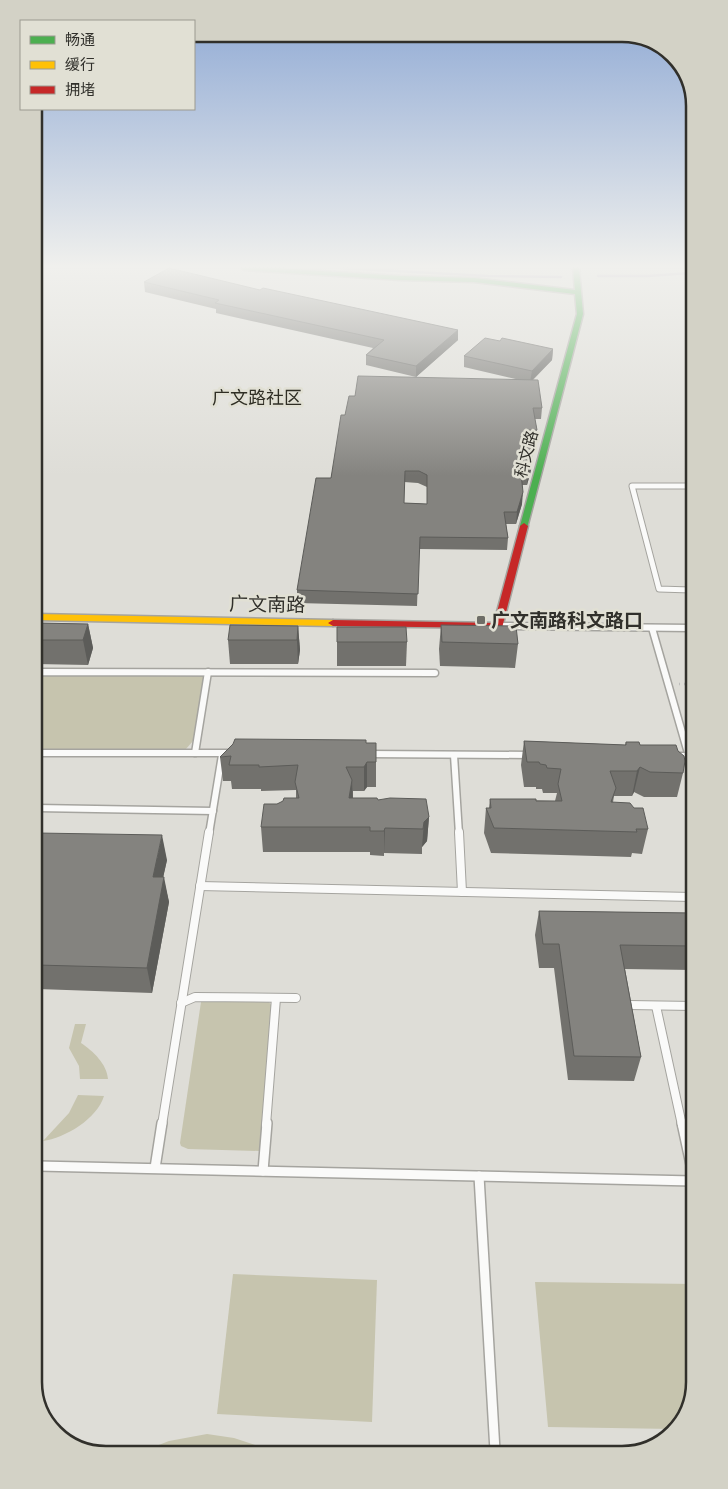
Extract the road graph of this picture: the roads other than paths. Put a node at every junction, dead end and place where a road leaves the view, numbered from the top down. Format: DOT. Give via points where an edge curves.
graph roads {
  1 [pos="574,337"];
  2 [pos="686,486"];
  3 [pos="686,590"];
  4 [pos="43,616"];
  5 [pos="498,626"];
  6 [pos="652,628"];
  7 [pos="686,628"];
  8 [pos="43,672"];
  9 [pos="208,672"];
  10 [pos="434,673"];
  11 [pos="686,746"];
  12 [pos="42,753"];
  13 [pos="195,753"];
  14 [pos="222,753"];
  15 [pos="241,753"];
  16 [pos="357,754"];
  17 [pos="454,755"];
  18 [pos="542,755"];
  19 [pos="669,756"];
  20 [pos="686,756"];
  21 [pos="42,808"];
  22 [pos="213,810"];
  23 [pos="200,886"];
  24 [pos="462,892"];
  25 [pos="686,897"];
  26 [pos="276,998"];
  27 [pos="296,998"];
  28 [pos="182,1003"];
  29 [pos="629,1005"];
  30 [pos="656,1006"];
  31 [pos="686,1006"];
  32 [pos="686,1142"];
  33 [pos="42,1166"];
  34 [pos="155,1168"];
  35 [pos="262,1171"];
  36 [pos="479,1176"];
  37 [pos="686,1181"];
  38 [pos="495,1446"];
  1 -- 5 [label="street, 科文路"];
  2 -- 3 [label="lane" via="632,486 659,589"];
  4 -- 5 [label="street, 广文南路"];
  5 -- 6 [label="lane"];
  6 -- 7 [label="lane"];
  6 -- 11 [label="lane"];
  8 -- 9 [label="lane"];
  9 -- 10 [label="lane"];
  9 -- 13 [label="lane"];
  12 -- 13 [label="lane"];
  13 -- 14 [label="lane"];
  14 -- 15 [label="lane"];
  14 -- 22 [label="lane"];
  16 -- 17 [label="lane"];
  17 -- 18 [label="lane"];
  17 -- 24 [label="lane"];
  19 -- 20 [label="lane"];
  21 -- 22 [label="lane"];
  22 -- 23 [label="lane"];
  23 -- 24 [label="lane"];
  23 -- 28 [label="lane"];
  24 -- 25 [label="lane"];
  26 -- 27 [label="lane"];
  26 -- 28 [label="lane" via="195,997"];
  26 -- 35 [label="lane"];
  28 -- 34 [label="lane"];
  29 -- 30 [label="lane"];
  30 -- 31 [label="lane"];
  30 -- 32 [label="lane"];
  33 -- 34 [label="lane"];
  34 -- 35 [label="lane"];
  35 -- 36 [label="lane"];
  36 -- 37 [label="lane"];
  36 -- 38 [label="lane"];
}
